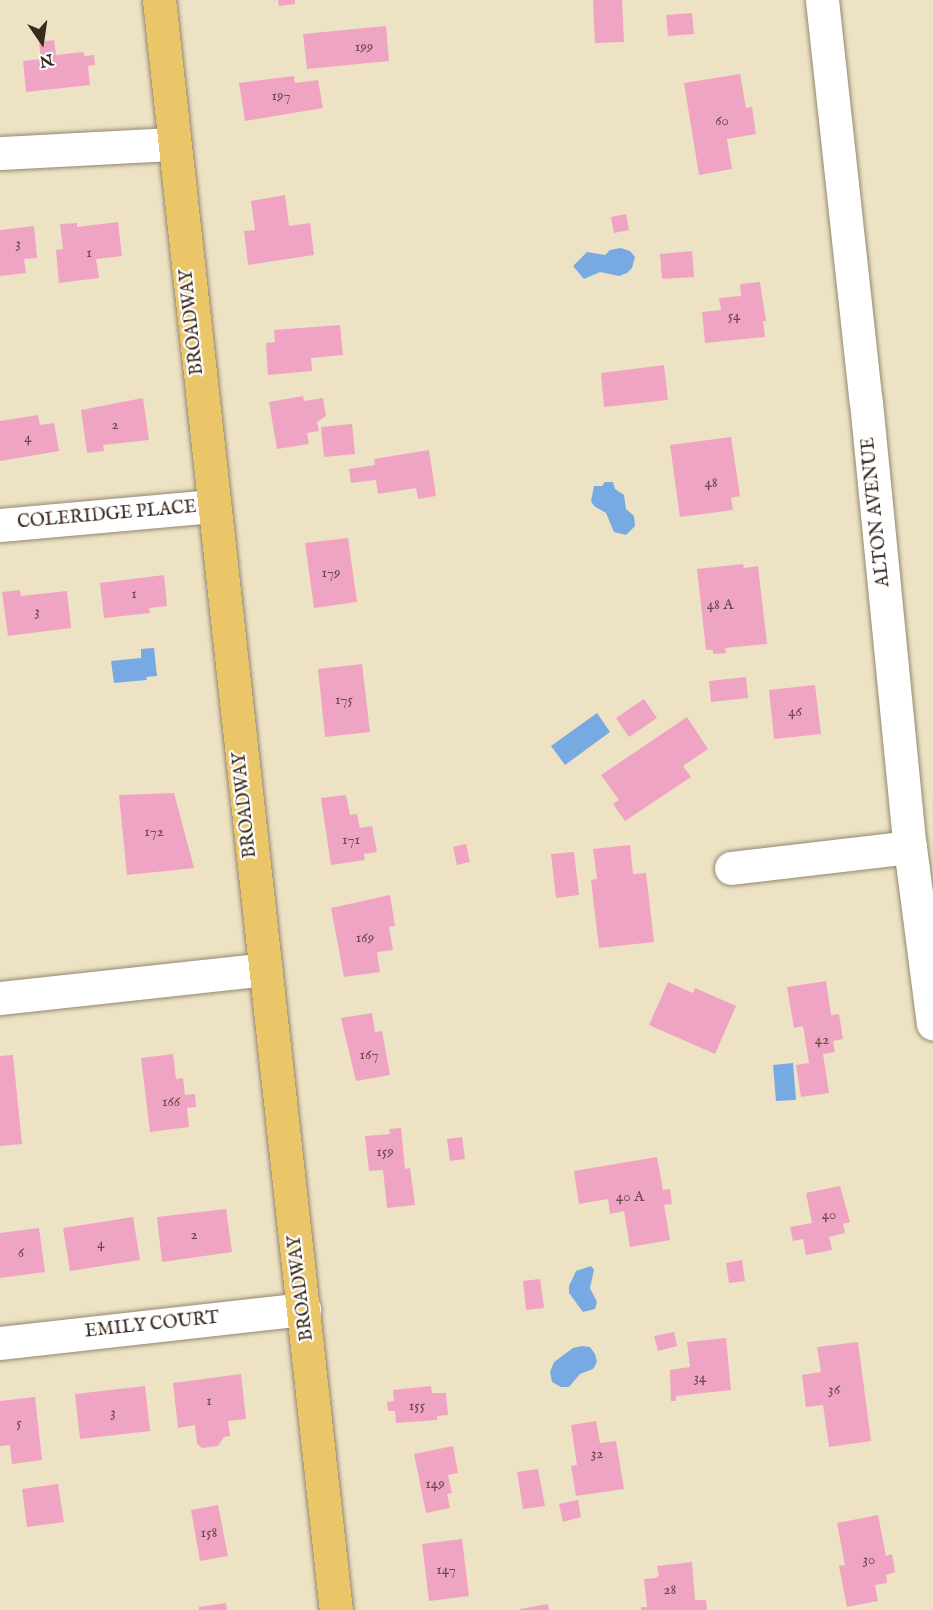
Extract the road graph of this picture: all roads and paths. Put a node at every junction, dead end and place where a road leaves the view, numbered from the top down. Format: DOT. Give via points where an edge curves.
graph roads {
  1 [pos="159,0"];
  2 [pos="822,0"];
  3 [pos="174,144"];
  4 [pos="0,153"];
  5 [pos="213,506"];
  6 [pos="0,525"];
  7 [pos="910,847"];
  8 [pos="731,868"];
  9 [pos="265,969"];
  10 [pos="0,998"];
  11 [pos="933,1024"];
  12 [pos="304,1309"];
  13 [pos="0,1343"];
  14 [pos="336,1610"];
  1 -- 3 [label="main road, BROADWAY"];
  2 -- 7 [label="street, ALTON AVENUE"];
  3 -- 4 [label="street"];
  3 -- 5 [label="main road, BROADWAY"];
  5 -- 6 [label="street, COLERIDGE PLACE"];
  5 -- 9 [label="main road, BROADWAY"];
  7 -- 8 [label="street"];
  7 -- 11 [label="street, ALTON AVENUE"];
  9 -- 10 [label="street"];
  9 -- 12 [label="main road, BROADWAY"];
  12 -- 13 [label="street, EMILY COURT"];
  12 -- 14 [label="main road, BROADWAY"];
}
